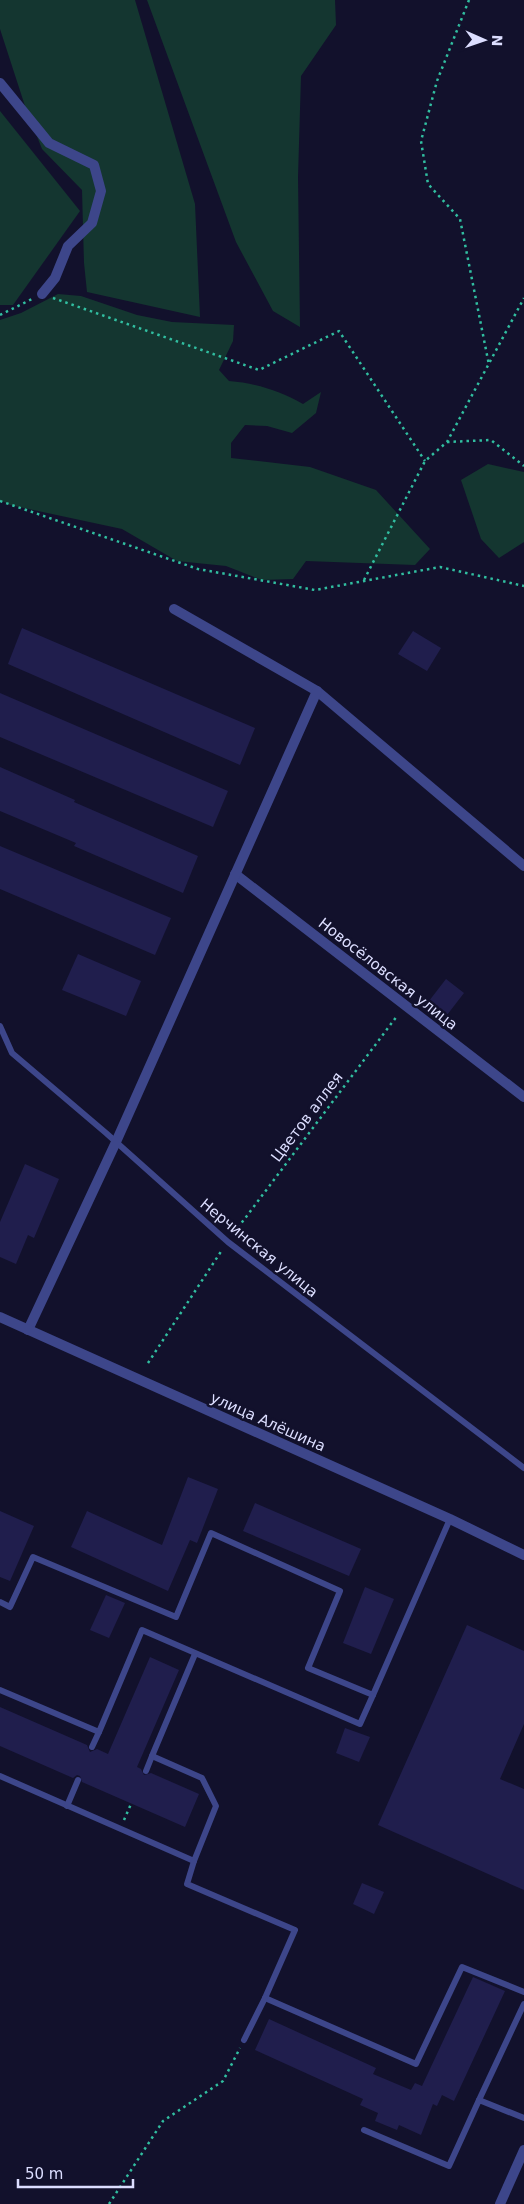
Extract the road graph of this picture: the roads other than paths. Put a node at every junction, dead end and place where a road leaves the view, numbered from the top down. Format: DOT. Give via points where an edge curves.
graph roads {
  1 [pos="0,83"];
  2 [pos="42,294"];
  3 [pos="174,609"];
  4 [pos="316,691"];
  5 [pos="524,866"];
  6 [pos="235,874"];
  7 [pos="0,1026"];
  8 [pos="524,1097"];
  9 [pos="116,1142"];
  10 [pos="0,1317"];
  11 [pos="28,1330"];
  12 [pos="524,1468"];
  13 [pos="450,1519"];
  14 [pos="524,1555"];
  15 [pos="0,1602"];
  16 [pos="195,1654"];
  17 [pos="0,1690"];
  18 [pos="373,1695"];
  19 [pos="99,1732"];
  20 [pos="92,1747"];
  21 [pos="152,1756"];
  22 [pos="146,1771"];
  23 [pos="0,1776"];
  24 [pos="78,1780"];
  25 [pos="67,1806"];
  26 [pos="194,1861"];
  27 [pos="524,1992"];
  28 [pos="265,1998"];
  29 [pos="524,2004"];
  30 [pos="244,2040"];
  31 [pos="479,2100"];
  32 [pos="524,2118"];
  33 [pos="364,2130"];
  34 [pos="524,2150"];
  35 [pos="500,2204"];
  1 -- 2 [label="street" via="49,143 94,165 101,191 92,223 68,246 55,278"];
  3 -- 4 [label="street"];
  4 -- 5 [label="street"];
  4 -- 6 [label="street"];
  6 -- 8 [label="street, Новосёловская улица"];
  6 -- 9 [label="street"];
  7 -- 9 [label="lane, Нерчинская улица" via="12,1053"];
  9 -- 11 [label="street"];
  9 -- 12 [label="lane, Нерчинская улица" via="228,1242"];
  10 -- 11 [label="street, улица Алёшина"];
  11 -- 13 [label="street, улица Алёшина"];
  13 -- 14 [label="street, улица Алёшина"];
  13 -- 18 [label="lane"];
  15 -- 18 [label="lane" via="10,1607 33,1557 176,1618 212,1533 340,1591 308,1668"];
  16 -- 18 [label="lane" via="360,1724"];
  16 -- 19 [label="lane" via="142,1630"];
  16 -- 21 [label="lane"];
  17 -- 19 [label="lane"];
  19 -- 20 [label="lane"];
  21 -- 22 [label="lane"];
  21 -- 26 [label="lane" via="202,1778 216,1806"];
  23 -- 25 [label="lane"];
  24 -- 25 [label="lane"];
  25 -- 26 [label="lane"];
  26 -- 28 [label="lane" via="187,1884 295,1930"];
  27 -- 28 [label="lane" via="462,1967 416,2064"];
  28 -- 30 [label="lane"];
  29 -- 31 [label="lane"];
  31 -- 32 [label="lane"];
  31 -- 33 [label="lane" via="448,2166"];
  34 -- 35 [label="street"];
}
